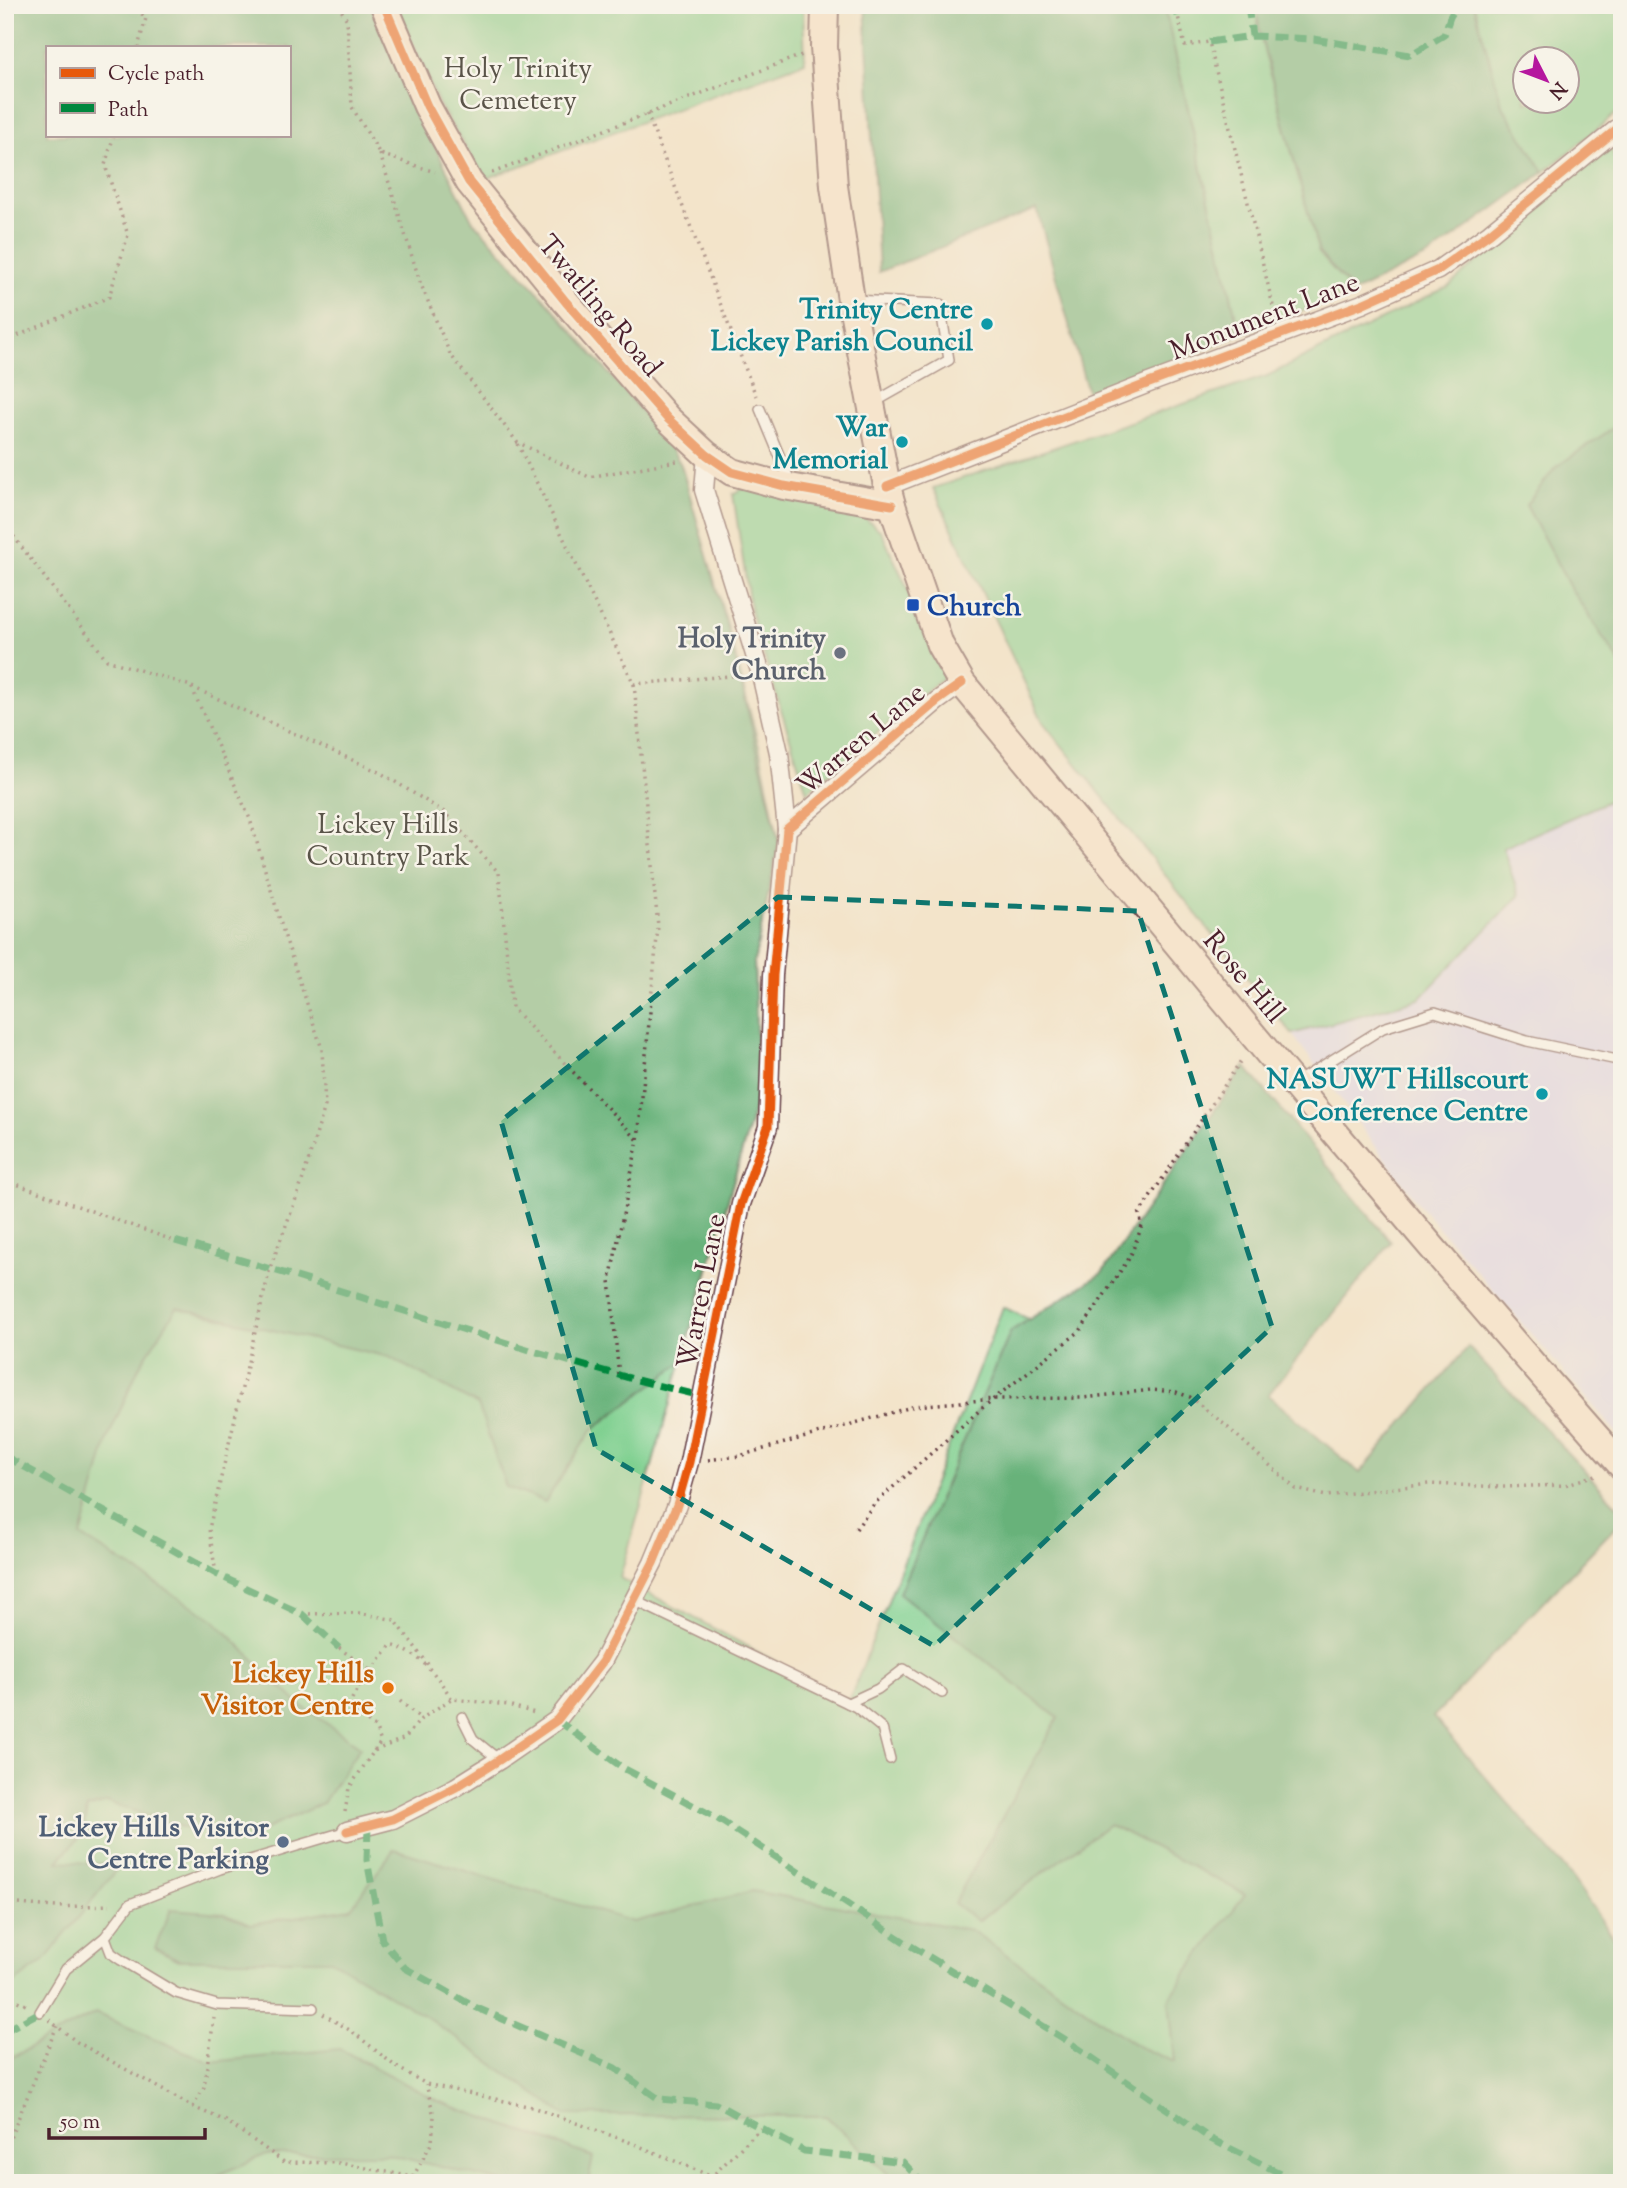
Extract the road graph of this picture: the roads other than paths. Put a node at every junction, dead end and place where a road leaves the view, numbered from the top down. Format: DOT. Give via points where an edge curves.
graph roads {
  1 [pos="384,5"];
  2 [pos="825,5"];
  3 [pos="1622,125"];
  4 [pos="850,300"];
  5 [pos="873,403"];
  6 [pos="760,409"];
  7 [pos="707,455"];
  8 [pos="793,488"];
  9 [pos="890,495"];
  10 [pos="962,683"];
  11 [pos="788,829"];
  12 [pos="1622,1061"];
  13 [pos="1293,1084"];
  14 [pos="1621,1466"];
  15 [pos="634,1600"];
  16 [pos="942,1693"];
  17 [pos="848,1703"];
  18 [pos="462,1717"];
  19 [pos="890,1759"];
  20 [pos="499,1760"];
  21 [pos="347,1831"];
  22 [pos="105,1937"];
  23 [pos="313,2008"];
  24 [pos="40,2012"];
  1 -- 7 [label="main road, Twatling Road" via="427,106 469,182 667,418"];
  2 -- 4 [label="main road, Rose Hill" via="834,186"];
  3 -- 9 [label="street, Monument Lane" via="1438,270"];
  4 -- 5 [label="main road, Rose Hill"];
  4 -- 5 [label="lane" via="940,304 948,360"];
  5 -- 9 [label="main road, Rose Hill"];
  6 -- 8 [label="lane"];
  7 -- 8 [label="main road, Twatling Road" via="732,472"];
  7 -- 11 [label="street, Warren Lane" via="704,490 761,674 779,753"];
  8 -- 9 [label="main road, Twatling Road"];
  9 -- 10 [label="main road, Rose Hill" via="940,645"];
  10 -- 11 [label="street, Warren Lane"];
  10 -- 13 [label="main road, Rose Hill"];
  11 -- 15 [label="street, Warren Lane" via="773,975 768,1127 741,1204 677,1505"];
  12 -- 13 [label="lane" via="1527,1041 1435,1012 1383,1028"];
  13 -- 14 [label="main road, Rose Hill"];
  15 -- 17 [label="lane"];
  15 -- 20 [label="street, Warren Lane" via="602,1662 557,1720"];
  16 -- 17 [label="lane" via="904,1669 878,1689"];
  17 -- 19 [label="lane" via="882,1728"];
  18 -- 20 [label="lane" via="473,1739"];
  20 -- 21 [label="street, Warren Lane" via="393,1819"];
  21 -- 22 [label="lane" via="220,1869 130,1904"];
  22 -- 23 [label="lane" via="111,1953 176,1993 217,2005"];
  22 -- 24 [label="lane" via="66,1969"];
}
